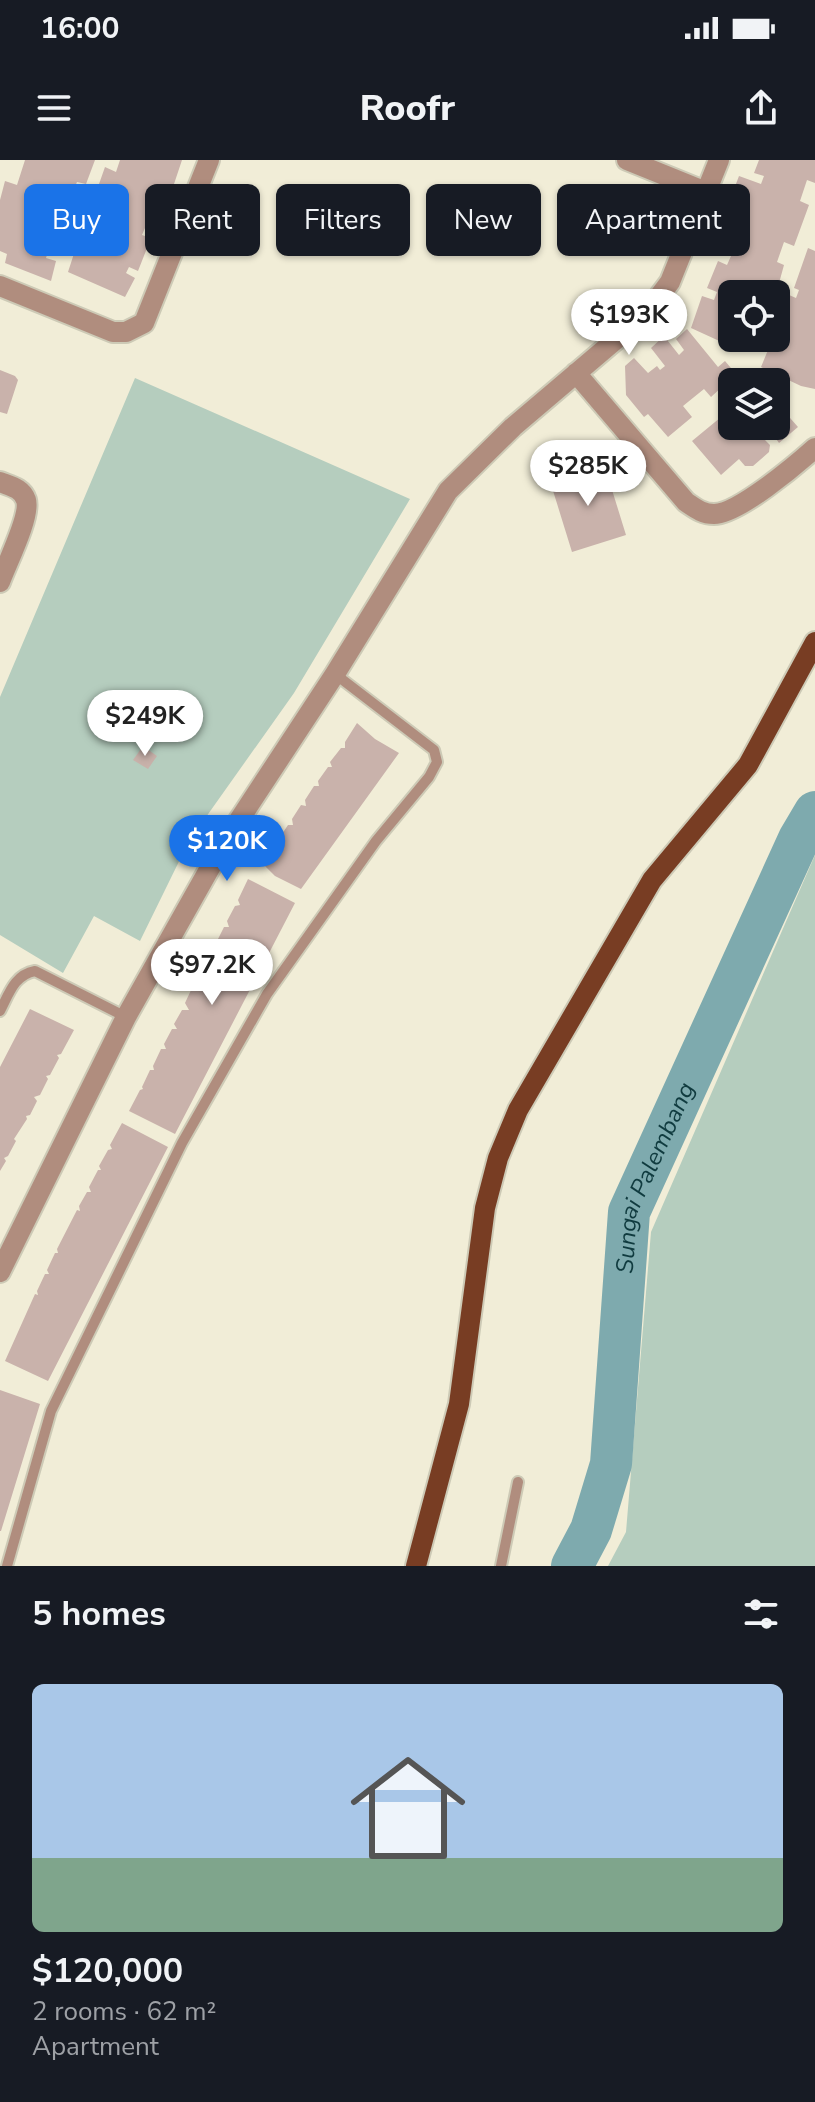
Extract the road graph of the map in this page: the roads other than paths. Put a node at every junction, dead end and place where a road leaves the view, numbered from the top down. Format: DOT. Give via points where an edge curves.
graph roads {
  1 [pos="209,160"];
  2 [pos="627,160"];
  3 [pos="719,160"];
  4 [pos="686,184"];
  5 [pos="709,184"];
  6 [pos="680,256"];
  7 [pos="0,286"];
  8 [pos="576,373"];
  9 [pos="815,448"];
  10 [pos="0,482"];
  11 [pos="0,582"];
  12 [pos="815,642"];
  13 [pos="335,674"];
  14 [pos="0,1011"];
  15 [pos="126,1017"];
  16 [pos="0,1272"];
  17 [pos="518,1482"];
  18 [pos="421,1565"];
  19 [pos="7,1566"];
  20 [pos="501,1566"];
  1 -- 7 [label="street" via="144,323 113,332"];
  2 -- 4 [label="street"];
  3 -- 5 [label="street"];
  6 -- 8 [label="street" via="670,282 646,314"];
  8 -- 9 [label="street" via="699,511 734,510"];
  8 -- 13 [label="street" via="448,491"];
  10 -- 11 [label="street" via="17,488 26,500"];
  12 -- 18 [label="main road" via="748,765 652,880 518,1110 485,1208 459,1404"];
  13 -- 15 [label="street" via="224,843"];
  13 -- 19 [label="lane" via="434,750 437,762 267,994 182,1143 51,1411"];
  14 -- 15 [label="lane" via="16,980 35,971"];
  15 -- 16 [label="street"];
  17 -- 20 [label="lane"];
}
